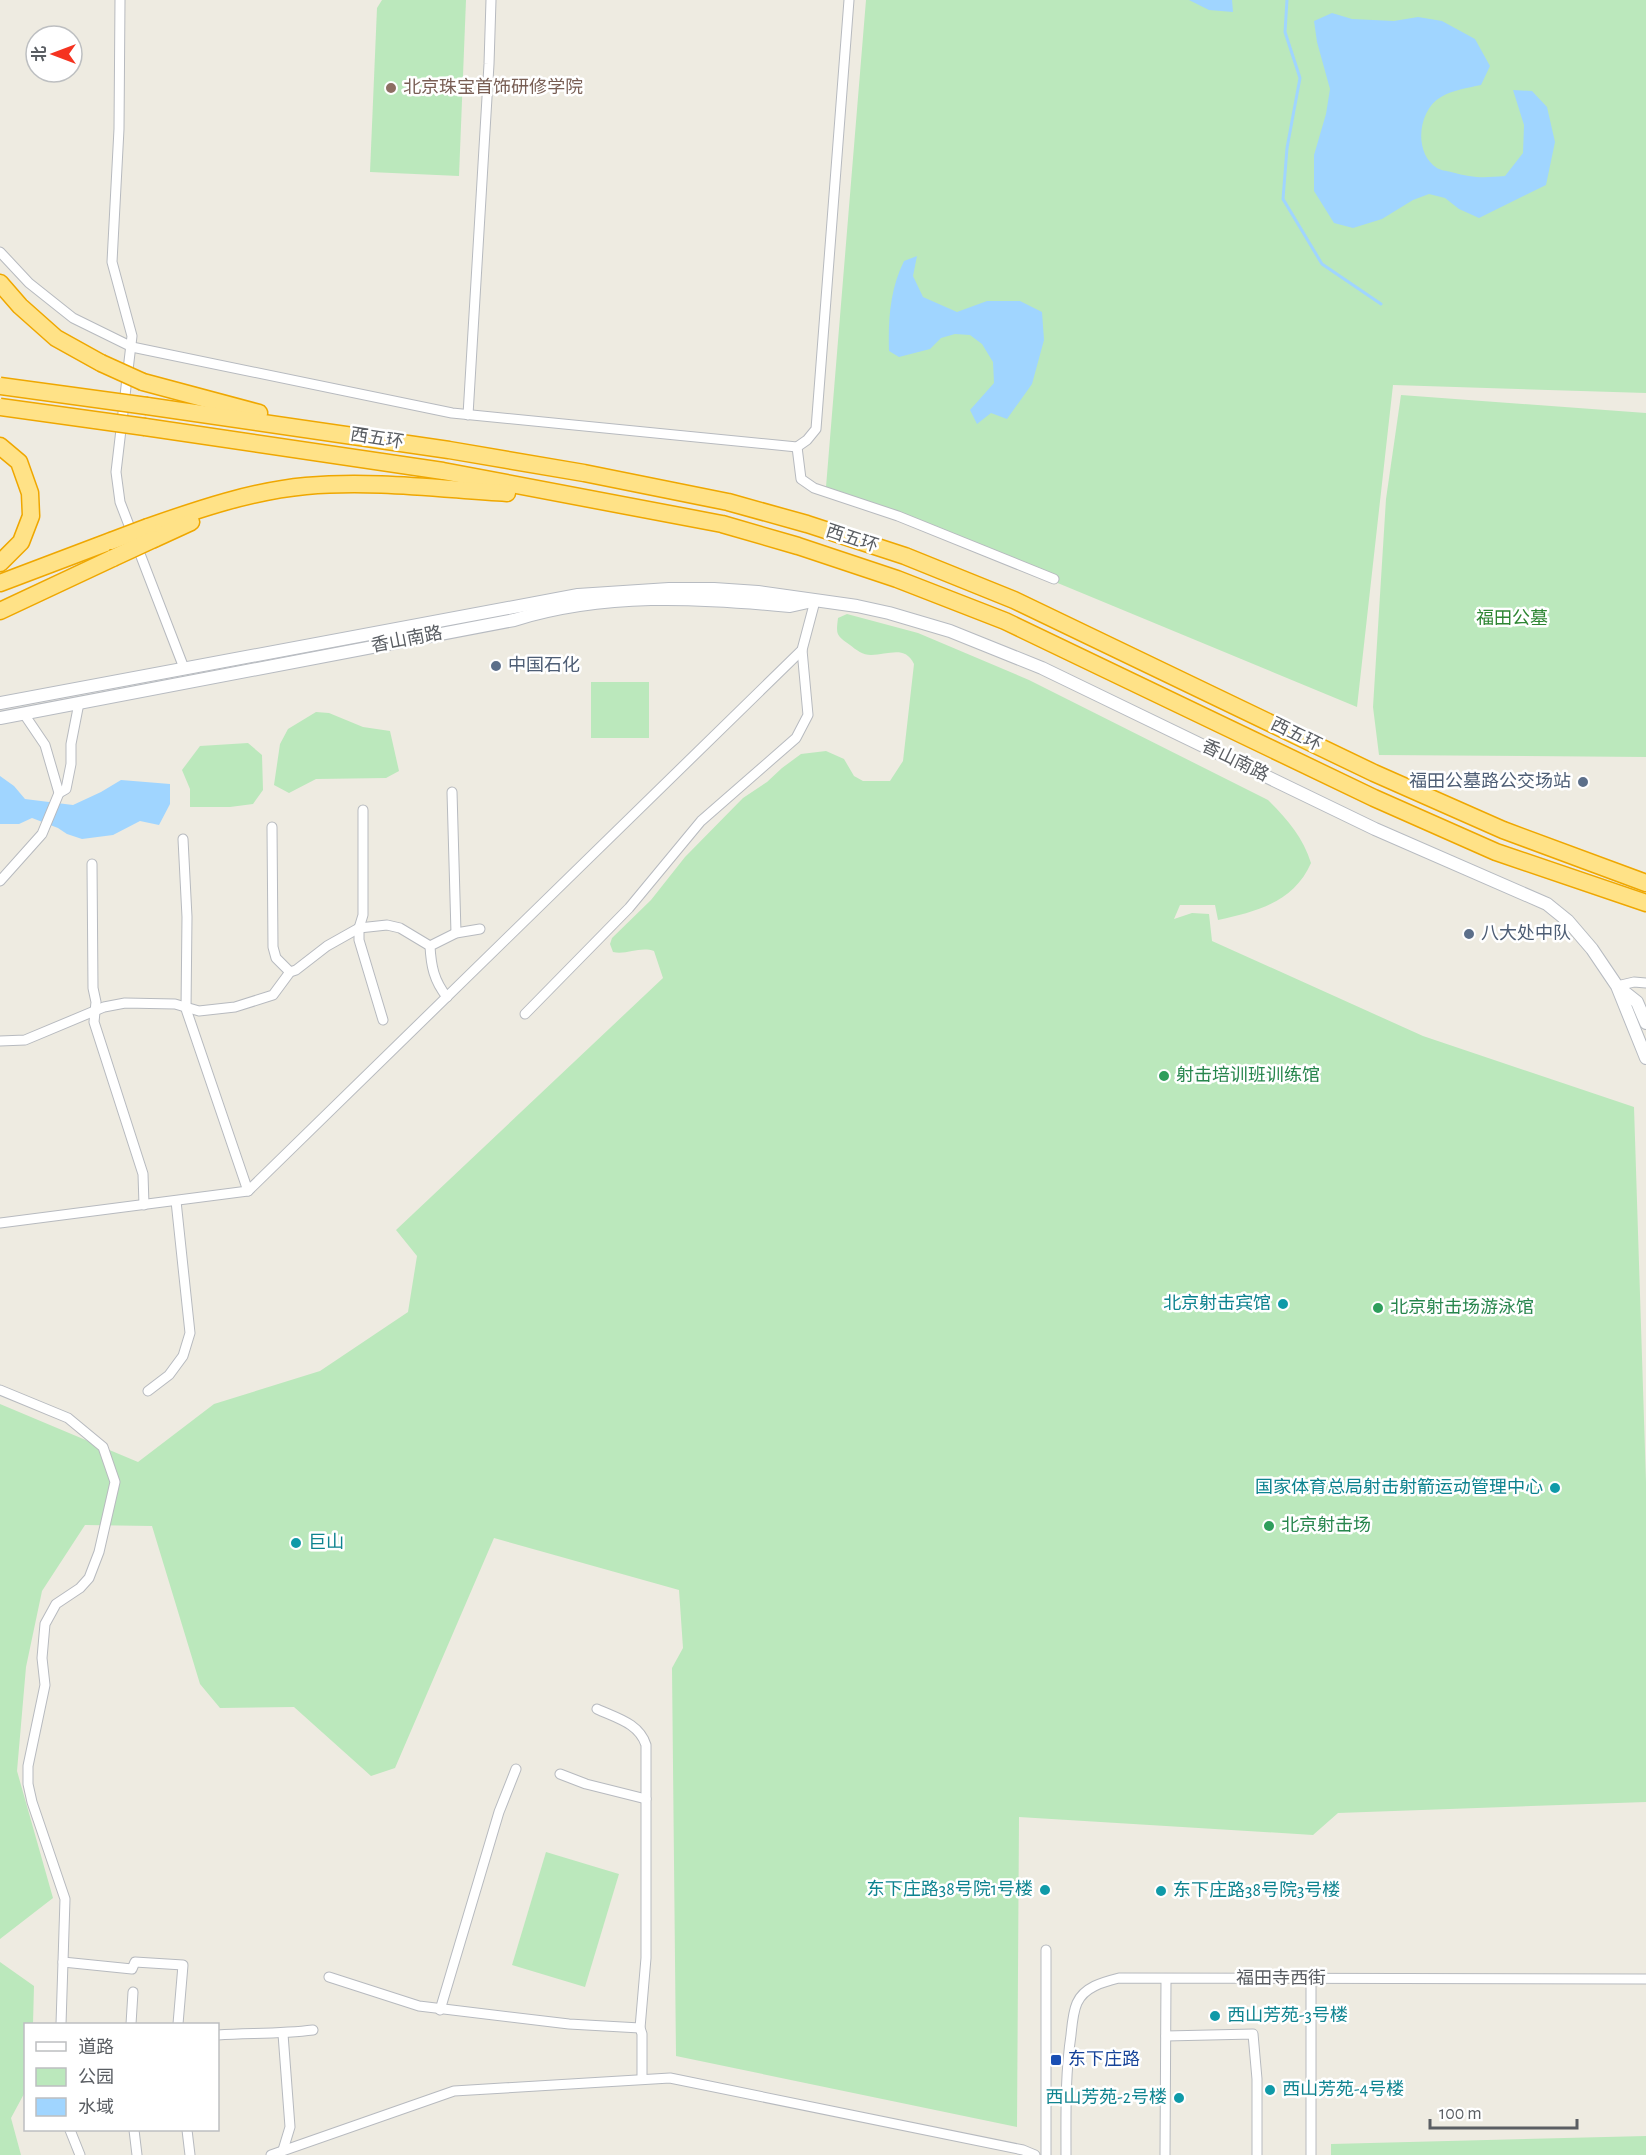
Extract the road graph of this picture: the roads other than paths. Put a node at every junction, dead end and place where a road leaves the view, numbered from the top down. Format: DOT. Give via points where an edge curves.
graph roads {
  1 [pos="120,0"];
  2 [pos="491,0"];
  3 [pos="849,0"];
  4 [pos="0,252"];
  5 [pos="0,284"];
  6 [pos="132,347"];
  7 [pos="0,386"];
  8 [pos="0,407"];
  9 [pos="468,415"];
  10 [pos="326,431"];
  11 [pos="0,446"];
  12 [pos="797,447"];
  13 [pos="580,497"];
  14 [pos="112,549"];
  15 [pos="0,563"];
  16 [pos="1054,579"];
  17 [pos="0,583"];
  18 [pos="815,600"];
  19 [pos="0,611"];
  20 [pos="802,650"];
  21 [pos="184,668"];
  22 [pos="0,703"];
  23 [pos="78,703"];
  24 [pos="24,714"];
  25 [pos="0,718"];
  26 [pos="452,792"];
  27 [pos="58,796"];
  28 [pos="363,810"];
  29 [pos="272,827"];
  30 [pos="183,839"];
  31 [pos="92,864"];
  32 [pos="0,881"];
  33 [pos="1646,883"];
  34 [pos="1646,903"];
  35 [pos="359,928"];
  36 [pos="480,929"];
  37 [pos="456,933"];
  38 [pos="430,946"];
  39 [pos="290,972"];
  40 [pos="1646,983"];
  41 [pos="1617,986"];
  42 [pos="447,997"];
  43 [pos="186,1009"];
  44 [pos="94,1011"];
  45 [pos="525,1014"];
  46 [pos="383,1020"];
  47 [pos="1646,1023"];
  48 [pos="0,1041"];
  49 [pos="1646,1058"];
  50 [pos="248,1191"];
  51 [pos="176,1200"];
  52 [pos="144,1204"];
  53 [pos="0,1223"];
  54 [pos="0,1390"];
  55 [pos="148,1391"];
  56 [pos="597,1709"];
  57 [pos="516,1769"];
  58 [pos="560,1774"];
  59 [pos="646,1799"];
  60 [pos="1046,1950"];
  61 [pos="63,1962"];
  62 [pos="329,1977"];
  63 [pos="1166,1979"];
  64 [pos="1646,1979"];
  65 [pos="1311,1980"];
  66 [pos="133,1992"];
  67 [pos="440,2010"];
  68 [pos="62,2023"];
  69 [pos="131,2023"];
  70 [pos="178,2023"];
  71 [pos="640,2028"];
  72 [pos="313,2030"];
  73 [pos="283,2034"];
  74 [pos="219,2035"];
  75 [pos="1166,2036"];
  76 [pos="642,2079"];
  77 [pos="70,2131"];
  78 [pos="134,2131"];
  79 [pos="187,2131"];
  80 [pos="283,2150"];
  81 [pos="80,2155"];
  82 [pos="137,2155"];
  83 [pos="190,2155"];
  84 [pos="271,2155"];
  85 [pos="1035,2155"];
  86 [pos="1046,2155"];
  87 [pos="1066,2155"];
  88 [pos="1165,2155"];
  89 [pos="1257,2155"];
  90 [pos="1311,2155"];
  1 -- 6 [label="street" via="112,262"];
  2 -- 9 [label="street"];
  3 -- 12 [label="street" via="816,429"];
  4 -- 6 [label="street" via="29,284 73,318"];
  5 -- 10 [label="highway, bridge" via="56,338 143,382"];
  6 -- 9 [label="street"];
  6 -- 21 [label="street" via="116,472 120,502"];
  7 -- 10 [label="highway, 西五环, bridge"];
  8 -- 13 [label="highway, 西五环, bridge" via="443,471"];
  9 -- 12 [label="street"];
  10 -- 33 [label="highway, 西五环" via="728,502 905,556 1014,600 1374,773 1503,830"];
  11 -- 15 [label="highway" via="19,462 30,493 31,516 21,542"];
  12 -- 16 [label="street" via="801,479 814,488 898,516"];
  13 -- 14 [label="highway, bridge" via="355,483 304,486 251,495"];
  13 -- 34 [label="highway, 西五环" via="722,524 897,579 1005,621 1374,798 1496,852"];
  14 -- 17 [label="highway"];
  14 -- 19 [label="highway"];
  18 -- 20 [label="street"];
  18 -- 21 [label="main road, 香山南路" via="714,589 578,595"];
  18 -- 23 [label="main road, 香山南路" via="790,606 672,599 606,600"];
  18 -- 41 [label="main road, 香山南路" via="888,613 1000,650 1375,830 1547,904 1592,949"];
  20 -- 42 [label="street"];
  20 -- 45 [label="street" via="808,715 796,738 701,821 629,908"];
  21 -- 22 [label="main road, 香山南路"];
  23 -- 24 [label="main road, 香山南路"];
  23 -- 27 [label="street" via="66,789"];
  24 -- 25 [label="main road, 香山南路"];
  24 -- 27 [label="street" via="45,745"];
  26 -- 37 [label="street"];
  27 -- 32 [label="street" via="42,834"];
  28 -- 35 [label="street" via="363,915"];
  29 -- 39 [label="street" via="273,948 276,958"];
  30 -- 43 [label="street"];
  31 -- 44 [label="street"];
  35 -- 38 [label="street" via="400,928"];
  35 -- 39 [label="street"];
  35 -- 46 [label="street" via="359,940"];
  36 -- 37 [label="street"];
  37 -- 38 [label="street"];
  38 -- 42 [label="street" via="431,968"];
  39 -- 43 [label="street" via="273,995 235,1007"];
  40 -- 41 [label="street"];
  41 -- 47 [label="main road, 香山南路" via="1637,1002"];
  41 -- 49 [label="main road, 香山南路"];
  42 -- 50 [label="street"];
  43 -- 44 [label="street" via="175,1004 125,1003"];
  43 -- 50 [label="street"];
  44 -- 48 [label="street" via="25,1040"];
  44 -- 52 [label="street" via="94,1022 143,1174"];
  50 -- 51 [label="street"];
  51 -- 52 [label="street"];
  51 -- 55 [label="street" via="190,1333 183,1356 169,1375"];
  52 -- 53 [label="street"];
  54 -- 61 [label="street" via="68,1418 103,1447 115,1482 89,1578 56,1604 45,1624 45,1685 28,1766 32,1802 64,1899"];
  56 -- 59 [label="street" via="634,1726 643,1735"];
  57 -- 67 [label="street" via="499,1812"];
  58 -- 59 [label="street"];
  59 -- 71 [label="street" via="646,1958"];
  60 -- 86 [label="street"];
  61 -- 68 [label="street"];
  61 -- 70 [label="street" via="132,1969 135,1962 183,1965"];
  62 -- 67 [label="street"];
  63 -- 65 [label="street, 福田寺西街"];
  63 -- 75 [label="street"];
  63 -- 87 [label="street, 福田寺西街" via="1119,1978 1101,1982 1077,2003 1067,2059"];
  64 -- 65 [label="street, 福田寺西街"];
  65 -- 90 [label="street"];
  66 -- 69 [label="street"];
  67 -- 71 [label="street"];
  71 -- 76 [label="street"];
  72 -- 73 [label="street"];
  73 -- 74 [label="street"];
  73 -- 80 [label="street" via="290,2127"];
  75 -- 88 [label="street"];
  75 -- 89 [label="street" via="1253,2034"];
  76 -- 80 [label="street" via="454,2091"];
  76 -- 85 [label="street" via="670,2078"];
  77 -- 81 [label="street"];
  78 -- 82 [label="street"];
  79 -- 83 [label="street"];
  80 -- 84 [label="street"];
}
